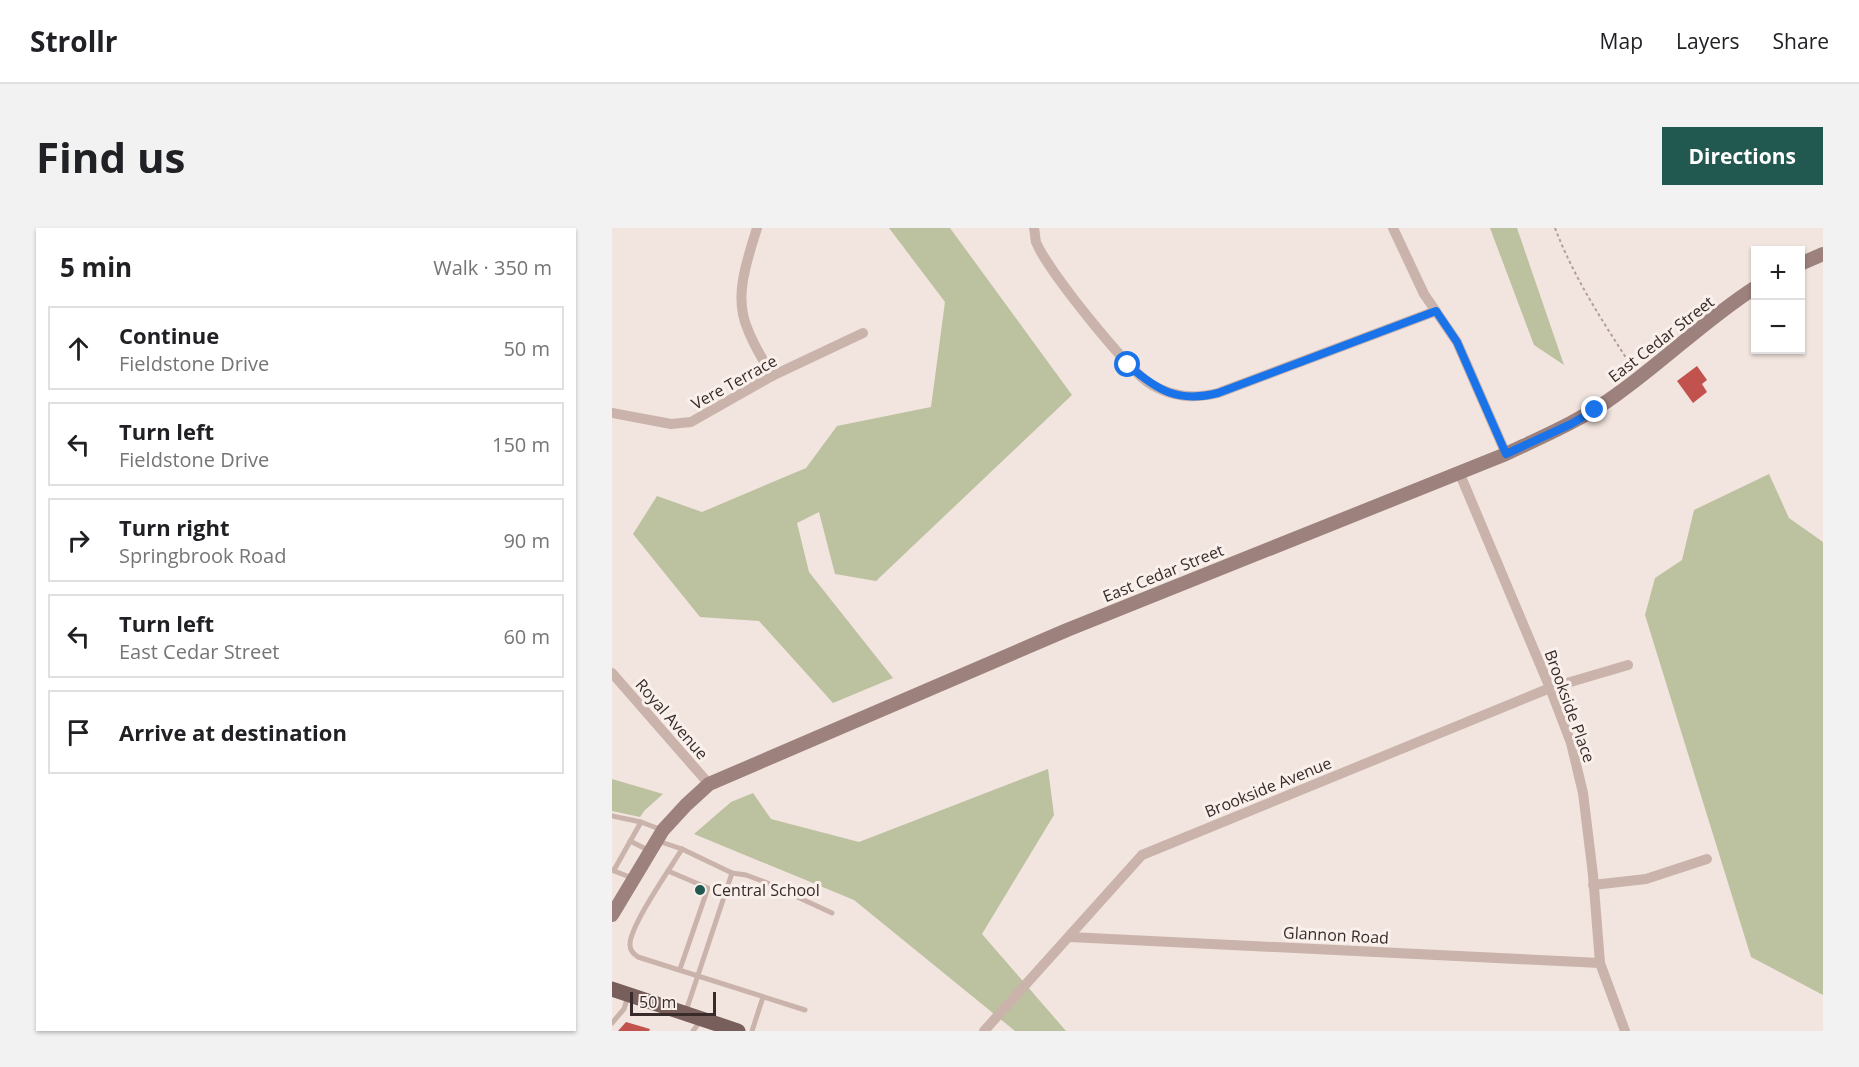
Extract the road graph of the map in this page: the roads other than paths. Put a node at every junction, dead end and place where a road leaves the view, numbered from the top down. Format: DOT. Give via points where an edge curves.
graph roads {
  1 [pos="757,228"];
  2 [pos="1034,228"];
  3 [pos="1394,228"];
  4 [pos="1823,254"];
  5 [pos="1805,262"];
  6 [pos="1751,290"];
  7 [pos="1436,311"];
  8 [pos="863,333"];
  9 [pos="772,376"];
  10 [pos="612,413"];
  11 [pos="1506,454"];
  12 [pos="1459,472"];
  13 [pos="1628,665"];
  14 [pos="612,673"];
  15 [pos="1550,688"];
  16 [pos="709,784"];
  17 [pos="612,816"];
  18 [pos="641,822"];
  19 [pos="656,840"];
  20 [pos="630,841"];
  21 [pos="682,849"];
  22 [pos="1707,859"];
  23 [pos="613,870"];
  24 [pos="668,871"];
  25 [pos="732,873"];
  26 [pos="634,878"];
  27 [pos="1593,885"];
  28 [pos="832,913"];
  29 [pos="612,915"];
  30 [pos="1070,937"];
  31 [pos="1600,963"];
  32 [pos="680,969"];
  33 [pos="697,975"];
  34 [pos="612,989"];
  35 [pos="629,994"];
  36 [pos="763,996"];
  37 [pos="805,1010"];
  38 [pos="686,1013"];
  39 [pos="612,1023"];
  40 [pos="697,1025"];
  41 [pos="738,1031"];
  42 [pos="752,1031"];
  43 [pos="984,1031"];
  44 [pos="1625,1031"];
  1 -- 9 [label="street" via="742,280 742,312"];
  2 -- 7 [label="street" via="1036,242 1054,273 1128,365 1150,384 1173,394 1197,398 1218,393"];
  3 -- 7 [label="street" via="1424,294"];
  4 -- 5 [label="street"];
  6 -- 11 [label="street, East Cedar Street" via="1595,410"];
  7 -- 11 [label="street" via="1457,342"];
  8 -- 9 [label="street, Vere Terrace"];
  9 -- 10 [label="street, Vere Terrace" via="691,422 671,424"];
  11 -- 12 [label="street, East Cedar Street"];
  12 -- 15 [label="street, Brookside Place"];
  12 -- 16 [label="street, East Cedar Street" via="1067,630"];
  13 -- 15 [label="street, Brookside Avenue"];
  14 -- 16 [label="street, Royal Avenue"];
  15 -- 27 [label="street, Brookside Place" via="1571,743 1583,794"];
  15 -- 30 [label="street, Brookside Avenue" via="1142,855"];
  16 -- 19 [label="street, East Cedar Street"];
  17 -- 18 [label="lane"];
  18 -- 19 [label="lane"];
  18 -- 20 [label="lane"];
  19 -- 20 [label="lane"];
  19 -- 21 [label="lane"];
  19 -- 26 [label="street, East Cedar Street"];
  20 -- 23 [label="lane"];
  21 -- 24 [label="lane"];
  21 -- 25 [label="lane"];
  22 -- 27 [label="street" via="1646,879"];
  23 -- 26 [label="lane"];
  24 -- 32 [label="lane" via="708,888"];
  24 -- 32 [label="lane" via="640,917 630,945 638,957"];
  25 -- 28 [label="lane" via="765,882"];
  25 -- 33 [label="lane"];
  26 -- 29 [label="street, East Cedar Street"];
  27 -- 31 [label="street, Brookside Place"];
  30 -- 31 [label="street, Glannon Road"];
  30 -- 43 [label="street, Brookside Avenue"];
  31 -- 44 [label="street, Brookside Place"];
  32 -- 33 [label="lane"];
  33 -- 36 [label="lane"];
  33 -- 38 [label="lane"];
  34 -- 35 [label="main road"];
  35 -- 38 [label="main road"];
  35 -- 39 [label="lane" via="624,1009"];
  36 -- 37 [label="lane"];
  36 -- 42 [label="lane"];
  38 -- 40 [label="main road"];
  40 -- 41 [label="main road"];
}
